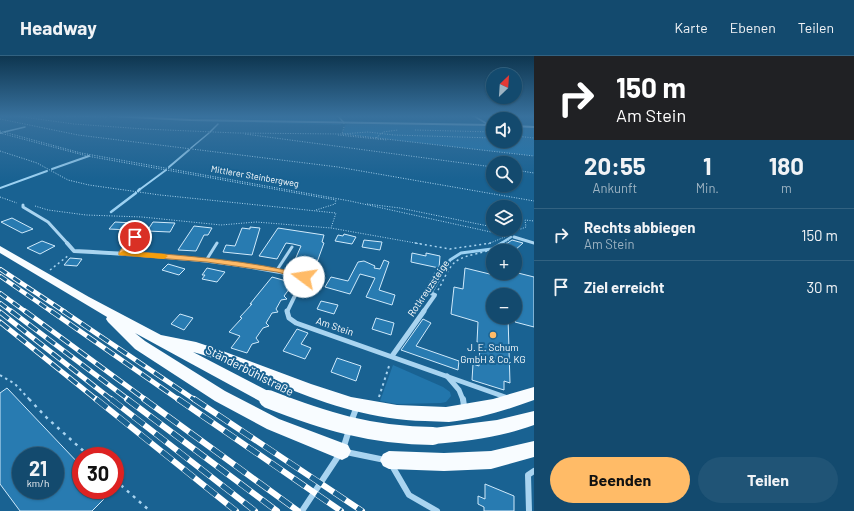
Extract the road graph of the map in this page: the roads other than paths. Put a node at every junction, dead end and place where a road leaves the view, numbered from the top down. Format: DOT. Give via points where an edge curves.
graph roads {
  1 [pos="24,205"];
  2 [pos="135,237"];
  3 [pos="514,237"];
  4 [pos="217,243"];
  5 [pos="534,243"];
  6 [pos="292,247"];
  7 [pos="0,249"];
  8 [pos="122,254"];
  9 [pos="207,259"];
  10 [pos="277,270"];
  11 [pos="436,274"];
  12 [pos="100,308"];
  13 [pos="157,339"];
  14 [pos="392,356"];
  15 [pos="445,375"];
  16 [pos="534,393"];
  17 [pos="514,400"];
  18 [pos="357,405"];
  19 [pos="451,414"];
  20 [pos="534,418"];
  21 [pos="534,450"];
  22 [pos="342,451"];
  23 [pos="389,460"];
  24 [pos="534,471"];
  25 [pos="302,511"];
  26 [pos="437,511"];
  27 [pos="529,511"];
  1 -- 8 [label="street, Am Stein" via="23,207 48,222 74,251"];
  2 -- 8 [label="lane"];
  3 -- 5 [label="street"];
  4 -- 9 [label="lane"];
  6 -- 10 [label="lane"];
  7 -- 12 [label="highway, Ständerbühlstraße"];
  8 -- 9 [label="street, Am Stein"];
  9 -- 10 [label="street, Am Stein"];
  10 -- 14 [label="street, Am Stein" via="304,277 288,307 289,318 296,323"];
  11 -- 14 [label="street, Rotkreuzsteige" via="426,291 435,295"];
  12 -- 13 [label="highway, Ständerbühlstraße"];
  12 -- 22 [label="highway" via="140,345 220,396 274,424"];
  13 -- 18 [label="highway" via="218,353 308,390"];
  13 -- 20 [label="highway, Ständerbühlstraße, bridge" via="267,398 329,421 364,430 395,435 433,436 518,424"];
  14 -- 15 [label="street, Am Stein"];
  15 -- 17 [label="street, Am Stein"];
  15 -- 19 [label="street, Am Stein" via="455,383 464,397 464,406"];
  16 -- 17 [label="highway"];
  17 -- 19 [label="highway"];
  18 -- 19 [label="highway" via="409,414"];
  18 -- 22 [label="street"];
  21 -- 23 [label="highway" via="491,460"];
  22 -- 23 [label="street"];
  22 -- 25 [label="street"];
  23 -- 26 [label="street" via="410,496"];
  24 -- 27 [label="street" via="528,475"];
}
